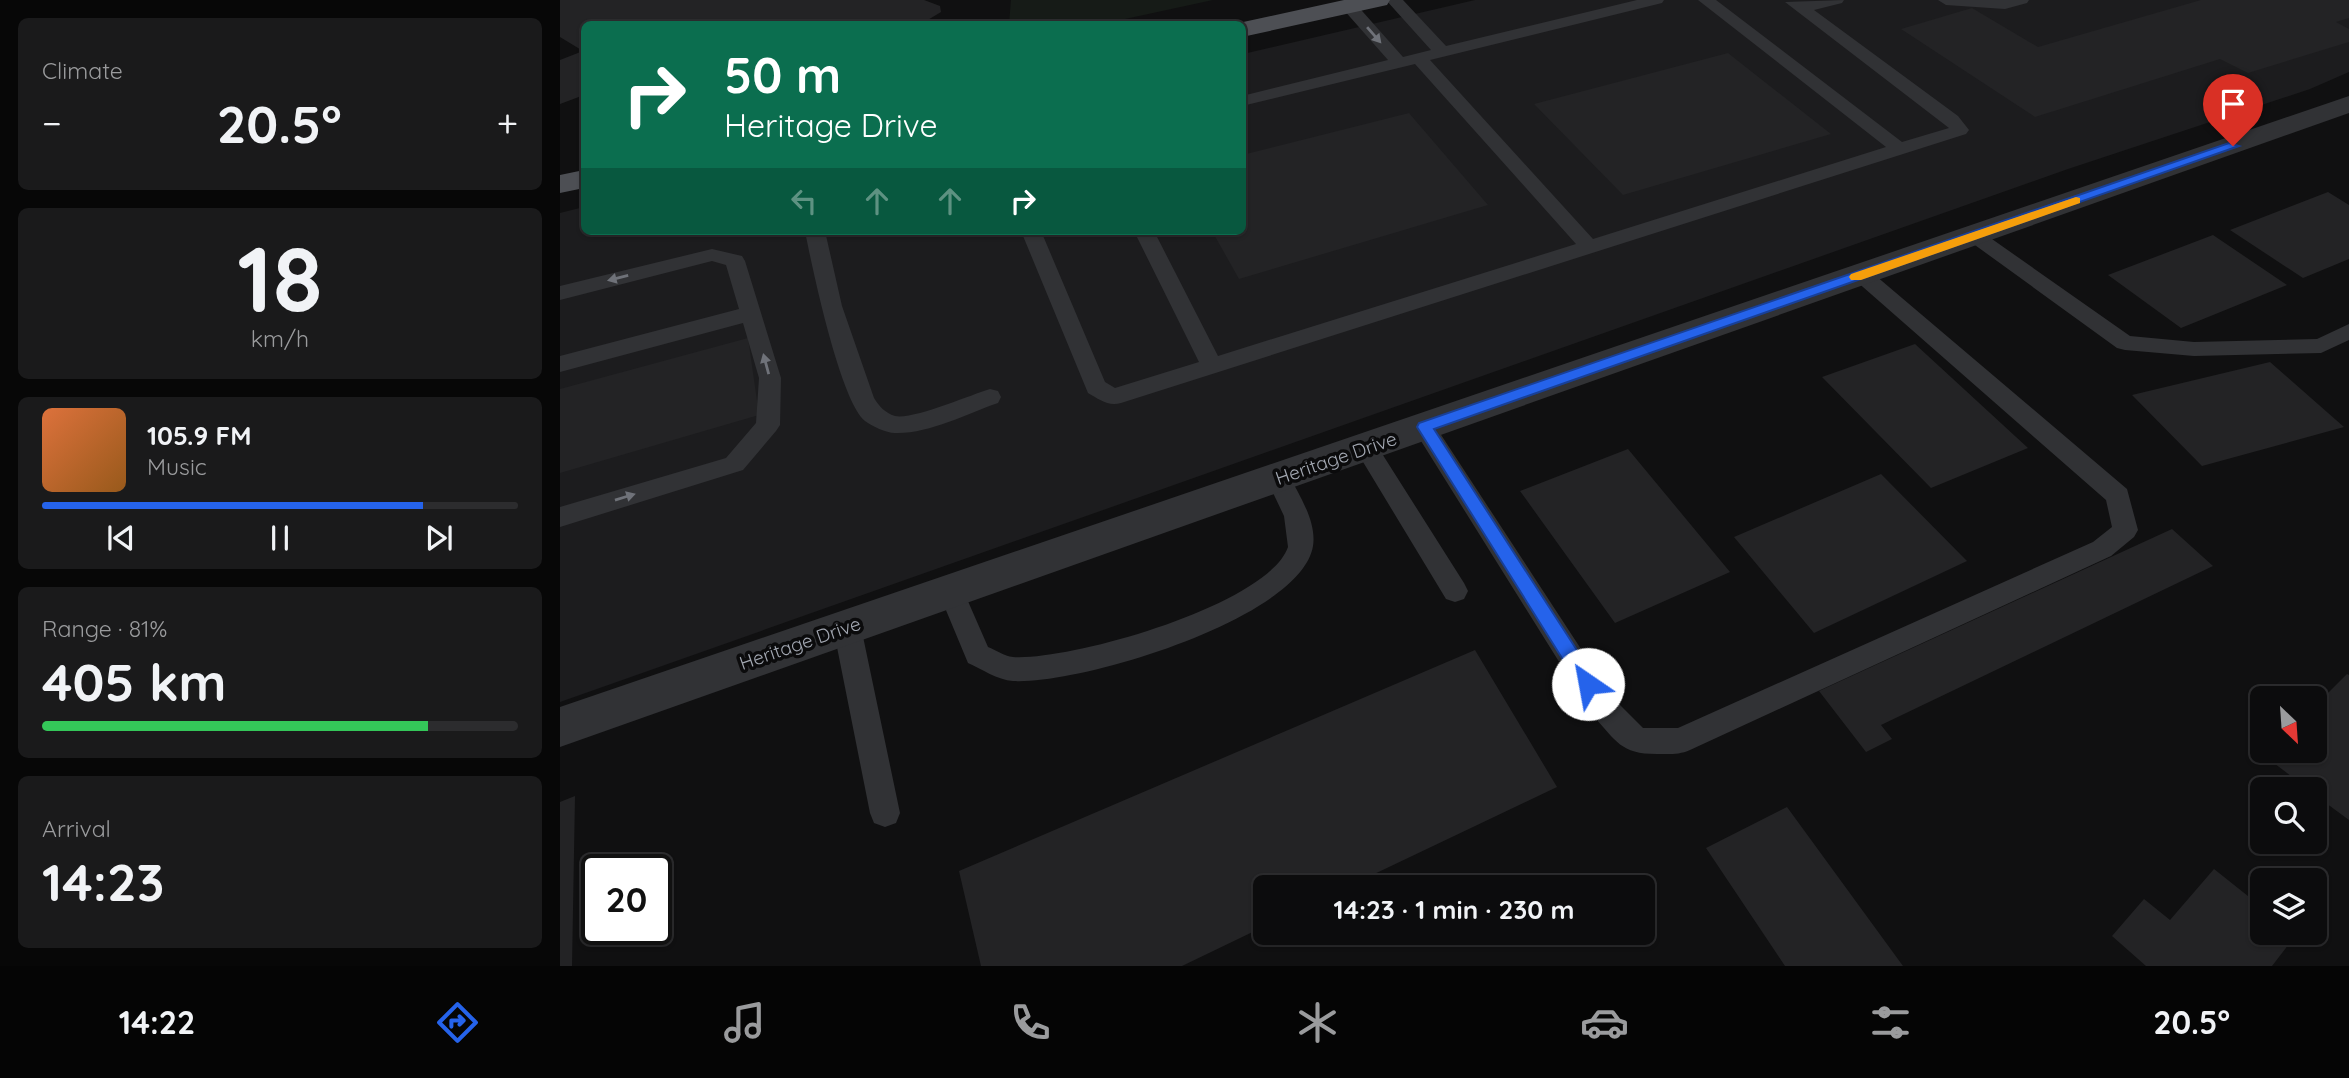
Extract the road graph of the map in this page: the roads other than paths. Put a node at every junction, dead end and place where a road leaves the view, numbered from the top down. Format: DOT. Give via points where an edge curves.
graph roads {
  1 [pos="1378,0"];
  2 [pos="1394,0"];
  3 [pos="1656,0"];
  4 [pos="1706,0"];
  5 [pos="1836,0"];
  6 [pos="1946,0"];
  7 [pos="2021,0"];
  8 [pos="1796,4"];
  9 [pos="1349,6"];
  10 [pos="1246,29"];
  11 [pos="1443,52"];
  12 [pos="1419,58"];
  13 [pos="1399,63"];
  14 [pos="1246,100"];
  15 [pos="2349,104"];
  16 [pos="1899,149"];
  17 [pos="581,179"];
  18 [pos="560,184"];
  19 [pos="816,235"];
  20 [pos="1033,235"];
  21 [pos="1146,235"];
  22 [pos="1975,236"];
  23 [pos="1589,247"];
  24 [pos="1862,275"];
  25 [pos="560,293"];
  26 [pos="752,313"];
  27 [pos="2349,331"];
  28 [pos="560,364"];
  29 [pos="1212,365"];
  30 [pos="990,397"];
  31 [pos="1424,427"];
  32 [pos="1366,447"];
  33 [pos="1278,478"];
  34 [pos="560,517"];
  35 [pos="951,591"];
  36 [pos="1455,591"];
  37 [pos="847,627"];
  38 [pos="560,727"];
  39 [pos="885,813"];
  1 -- 9 [label="main road"];
  2 -- 11 [label="lane"];
  3 -- 11 [label="lane"];
  4 -- 16 [label="lane"];
  5 -- 8 [label="lane"];
  6 -- 7 [label="lane" via="2005,4"];
  8 -- 16 [label="lane" via="1960,130"];
  9 -- 10 [label="main road"];
  9 -- 13 [label="lane, one-way"];
  11 -- 12 [label="lane"];
  12 -- 13 [label="lane"];
  12 -- 23 [label="lane"];
  13 -- 14 [label="lane"];
  15 -- 22 [label="street, Heritage Drive"];
  16 -- 23 [label="lane"];
  17 -- 18 [label="main road"];
  19 -- 30 [label="lane" via="831,306 872,414 893,425 917,422"];
  20 -- 29 [label="lane" via="1096,387 1113,397"];
  21 -- 29 [label="lane"];
  22 -- 24 [label="street, Heritage Drive"];
  22 -- 27 [label="lane" via="2125,343 2194,349 2321,346"];
  23 -- 29 [label="lane"];
  24 -- 31 [label="street, Heritage Drive"];
  24 -- 31 [label="lane" via="2118,496 2125,530 2102,549 1681,741 1636,741 1603,708"];
  26 -- 25 [label="lane, one-way" via="735,261 712,255"];
  26 -- 28 [label="lane"];
  34 -- 26 [label="lane, one-way" via="734,464 752,447 768,425 770,378"];
  31 -- 32 [label="street, Heritage Drive"];
  32 -- 33 [label="street, Heritage Drive"];
  32 -- 36 [label="lane"];
  33 -- 35 [label="street, Heritage Drive"];
  33 -- 35 [label="lane" via="1302,529 1297,557 1270,587 1132,649 1055,668 1010,669 978,655"];
  35 -- 37 [label="street, Heritage Drive"];
  37 -- 38 [label="street, Heritage Drive"];
  37 -- 39 [label="lane"];
}
